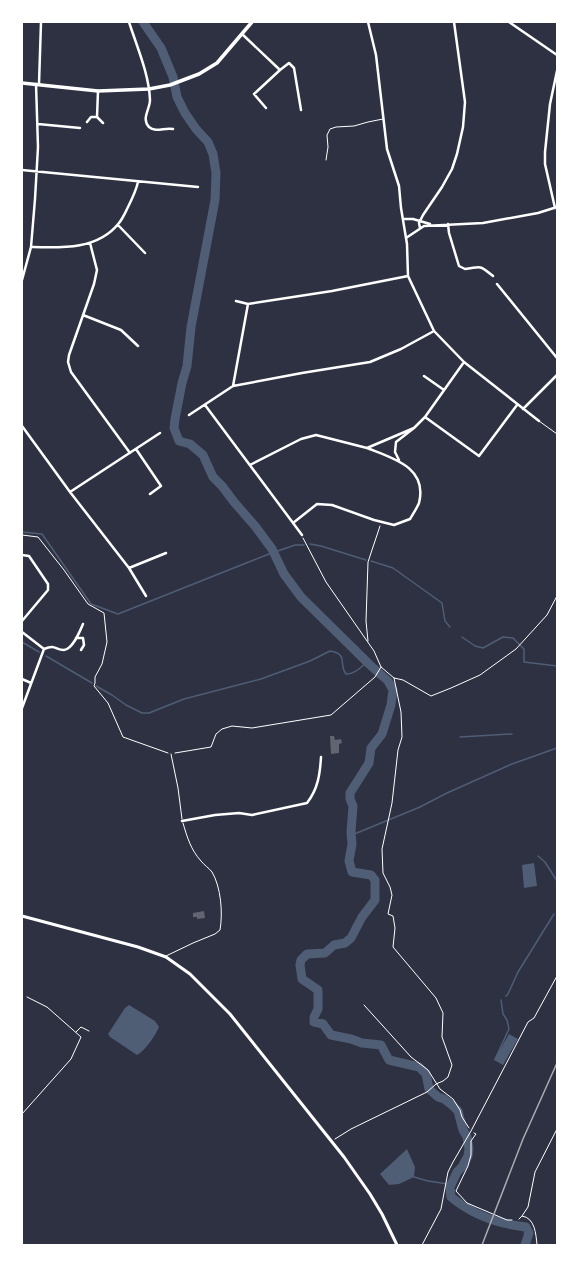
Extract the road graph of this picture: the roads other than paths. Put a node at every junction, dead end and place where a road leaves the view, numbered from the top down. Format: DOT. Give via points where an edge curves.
graph roads {
  1 [pos="41,22"];
  2 [pos="129,22"];
  3 [pos="252,22"];
  4 [pos="368,22"];
  5 [pos="454,22"];
  6 [pos="509,22"];
  7 [pos="242,34"];
  8 [pos="557,55"];
  9 [pos="280,70"];
  10 [pos="557,71"];
  11 [pos="22,83"];
  12 [pos="37,84"];
  13 [pos="149,89"];
  14 [pos="98,91"];
  15 [pos="266,108"];
  16 [pos="301,110"];
  17 [pos="97,117"];
  18 [pos="384,119"];
  19 [pos="87,122"];
  20 [pos="103,123"];
  21 [pos="38,124"];
  22 [pos="80,128"];
  23 [pos="173,129"];
  24 [pos="326,160"];
  25 [pos="22,170"];
  26 [pos="37,172"];
  27 [pos="138,181"];
  28 [pos="198,187"];
  29 [pos="556,208"];
  30 [pos="403,219"];
  31 [pos="420,221"];
  32 [pos="448,224"];
  33 [pos="118,225"];
  34 [pos="434,225"];
  35 [pos="420,228"];
  36 [pos="406,238"];
  37 [pos="90,243"];
  38 [pos="31,247"];
  39 [pos="145,253"];
  40 [pos="408,276"];
  41 [pos="493,276"];
  42 [pos="22,280"];
  43 [pos="497,284"];
  44 [pos="236,301"];
  45 [pos="248,304"];
  46 [pos="83,315"];
  47 [pos="434,331"];
  48 [pos="138,346"];
  49 [pos="557,358"];
  50 [pos="464,362"];
  51 [pos="557,375"];
  52 [pos="424,376"];
  53 [pos="233,386"];
  54 [pos="444,390"];
  55 [pos="204,405"];
  56 [pos="517,405"];
  57 [pos="523,409"];
  58 [pos="189,415"];
  59 [pos="425,417"];
  60 [pos="539,421"];
  61 [pos="22,426"];
  62 [pos="414,428"];
  63 [pos="160,433"];
  64 [pos="557,434"];
  65 [pos="367,448"];
  66 [pos="136,449"];
  67 [pos="130,453"];
  68 [pos="399,460"];
  69 [pos="250,465"];
  70 [pos="70,492"];
  71 [pos="150,494"];
  72 [pos="293,523"];
  73 [pos="302,535"];
  74 [pos="166,553"];
  75 [pos="22,555"];
  76 [pos="129,568"];
  77 [pos="146,596"];
  78 [pos="22,621"];
  79 [pos="83,624"];
  80 [pos="22,632"];
  81 [pos="76,638"];
  82 [pos="44,649"];
  83 [pos="81,650"];
  84 [pos="22,679"];
  85 [pos="31,684"];
  86 [pos="22,708"];
  87 [pos="171,754"];
  88 [pos="321,757"];
  89 [pos="182,821"];
  90 [pos="22,916"];
  91 [pos="166,957"];
  92 [pos="557,976"];
  93 [pos="397,1245"];
  94 [pos="422,1245"];
  1 -- 12 [label="street"];
  2 -- 13 [label="street"];
  3 -- 7 [label="main road"];
  4 -- 18 [label="street" via="376,55"];
  5 -- 31 [label="street" via="465,102 463,127 452,169"];
  6 -- 8 [label="street"];
  7 -- 9 [label="street"];
  7 -- 13 [label="main road" via="217,63 199,74 170,85"];
  9 -- 15 [label="street" via="254,94"];
  9 -- 16 [label="street" via="289,63 294,68"];
  10 -- 29 [label="street" via="550,104 544,158"];
  11 -- 12 [label="main road"];
  12 -- 14 [label="main road"];
  12 -- 21 [label="street" via="35,94"];
  13 -- 14 [label="main road"];
  13 -- 23 [label="street" via="150,104 146,118 148,126 157,130"];
  14 -- 17 [label="street"];
  17 -- 19 [label="street" via="91,117"];
  17 -- 20 [label="street"];
  18 -- 24 [label="lane" via="330,129 327,135"];
  18 -- 30 [label="street" via="387,149 399,186"];
  21 -- 22 [label="street"];
  21 -- 26 [label="street"];
  25 -- 26 [label="street"];
  26 -- 27 [label="street"];
  26 -- 38 [label="street"];
  27 -- 28 [label="street"];
  27 -- 33 [label="street"];
  29 -- 32 [label="street" via="483,223"];
  30 -- 31 [label="street"];
  30 -- 36 [label="street"];
  31 -- 34 [label="street"];
  31 -- 35 [label="street"];
  32 -- 34 [label="street"];
  32 -- 41 [label="street" via="460,267 480,267"];
  33 -- 37 [label="street" via="104,237"];
  33 -- 39 [label="street"];
  34 -- 35 [label="street"];
  35 -- 36 [label="street"];
  36 -- 40 [label="street"];
  37 -- 38 [label="street" via="62,248"];
  37 -- 46 [label="street" via="98,270"];
  38 -- 42 [label="street"];
  40 -- 45 [label="street" via="332,292"];
  40 -- 47 [label="street"];
  43 -- 49 [label="street"];
  44 -- 45 [label="street"];
  45 -- 53 [label="street"];
  46 -- 48 [label="street" via="121,330"];
  46 -- 67 [label="street" via="69,355 70,369"];
  47 -- 50 [label="street"];
  47 -- 53 [label="street" via="370,362"];
  50 -- 54 [label="street"];
  50 -- 56 [label="street"];
  51 -- 57 [label="street"];
  52 -- 54 [label="street"];
  53 -- 55 [label="street"];
  54 -- 59 [label="street"];
  55 -- 58 [label="street"];
  55 -- 69 [label="street"];
  56 -- 57 [label="street"];
  56 -- 59 [label="street" via="479,456"];
  57 -- 60 [label="street"];
  59 -- 62 [label="street"];
  60 -- 64 [label="lane"];
  61 -- 70 [label="street"];
  62 -- 65 [label="street"];
  62 -- 68 [label="street" via="396,442 395,452"];
  63 -- 66 [label="street"];
  65 -- 68 [label="street"];
  65 -- 69 [label="street" via="316,435 301,439"];
  66 -- 67 [label="street"];
  66 -- 71 [label="street" via="161,486"];
  67 -- 70 [label="street"];
  68 -- 72 [label="street" via="414,472 420,487 419,503 410,519 394,525 332,505 317,504"];
  69 -- 72 [label="street"];
  70 -- 76 [label="street"];
  72 -- 73 [label="street"];
  74 -- 76 [label="street"];
  75 -- 78 [label="street" via="29,556 49,587"];
  76 -- 77 [label="street"];
  79 -- 81 [label="street"];
  80 -- 82 [label="street"];
  81 -- 82 [label="street" via="70,647 64,650 50,647"];
  81 -- 83 [label="street" via="83,638 84,645"];
  82 -- 85 [label="street"];
  84 -- 85 [label="street"];
  85 -- 86 [label="street"];
  87 -- 89 [label="lane"];
  88 -- 89 [label="street" via="317,785 307,803 252,815 215,815"];
  89 -- 91 [label="lane" via="188,842 201,862 211,871 218,885 222,922 220,930 215,934"];
  90 -- 91 [label="street"];
  91 -- 93 [label="street" via="190,974 235,1020 344,1157 370,1194"];
  92 -- 94 [label="lane" via="534,1018 528,1022 453,1162 440,1209"];
}
